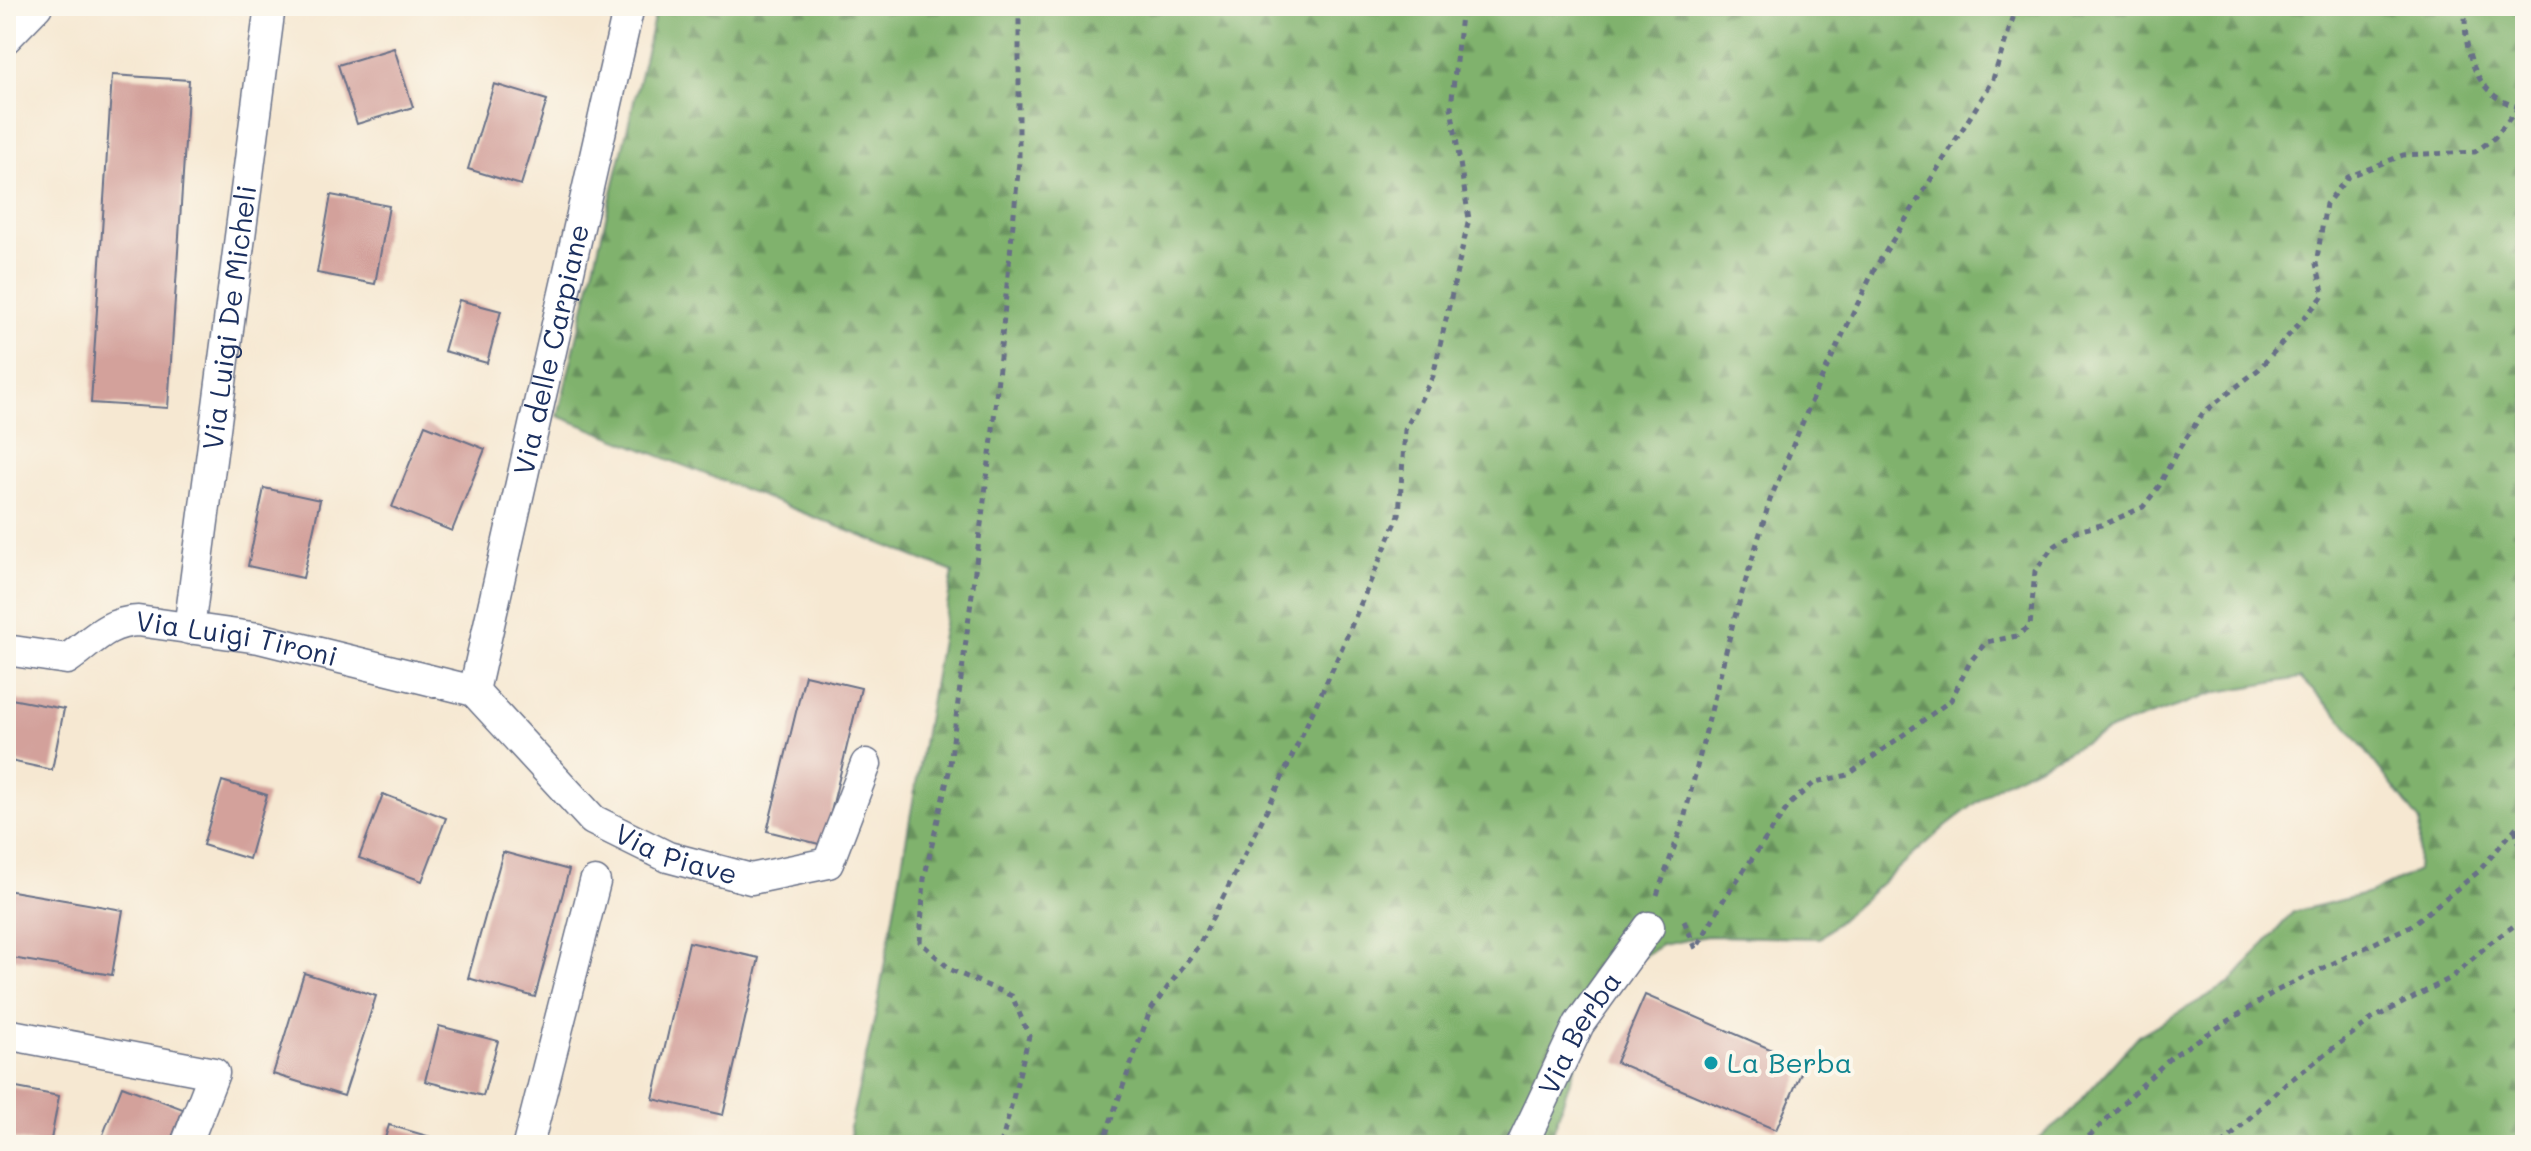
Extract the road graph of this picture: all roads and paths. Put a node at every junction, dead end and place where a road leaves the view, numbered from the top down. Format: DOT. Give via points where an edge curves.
graph roads {
  1 [pos="37,6"];
  2 [pos="270,6"];
  3 [pos="629,6"];
  4 [pos="1019,6"];
  5 [pos="1462,6"];
  6 [pos="2017,6"];
  7 [pos="2466,6"];
  8 [pos="6,38"];
  9 [pos="2522,107"];
  10 [pos="189,629"];
  11 [pos="6,650"];
  12 [pos="474,691"];
  13 [pos="866,764"];
  14 [pos="2525,817"];
  15 [pos="2515,828"];
  16 [pos="2525,860"];
  17 [pos="595,882"];
  18 [pos="2525,918"];
  19 [pos="1649,927"];
  20 [pos="6,1034"];
  21 [pos="186,1145"];
  22 [pos="528,1145"];
  23 [pos="1001,1145"];
  24 [pos="1102,1145"];
  25 [pos="1522,1145"];
  26 [pos="2080,1145"];
  27 [pos="2222,1145"];
  1 -- 8 [label="street"];
  2 -- 10 [label="street, Via Luigi De Micheli"];
  3 -- 12 [label="street, Via delle Carpiane"];
  4 -- 23 [label="path" via="1019,162 992,439 949,772 924,879 920,942 951,970 1012,996 1029,1036"];
  5 -- 24 [label="path" via="1451,107 1469,219 1433,376 1405,430 1399,515 1261,822 1199,945 1150,1011"];
  6 -- 19 [label="path" via="1992,82 1874,270 1770,500 1683,823"];
  7 -- 9 [label="path" via="2465,40 2474,72 2498,99"];
  9 -- 19 [label="path" via="2475,152 2403,155 2348,177 2326,204 2316,264 2324,295 2259,369 2203,413 2143,507 2077,531 2052,548 2035,571 2030,626 2017,636 1986,642 1951,700 1848,775 1815,782 1790,804 1696,949 1684,921 1663,918"];
  10 -- 11 [label="street, Via Luigi Tironi" via="122,621 67,659"];
  10 -- 12 [label="street, Via Luigi Tironi" via="259,638"];
  12 -- 13 [label="street, Via Piave" via="593,820 668,857 751,879 828,863"];
  14 -- 15 [label="path"];
  15 -- 16 [label="path"];
  15 -- 26 [label="path" via="2478,872 2412,925 2276,991 2171,1057"];
  17 -- 22 [label="street"];
  18 -- 27 [label="path" via="2451,978 2372,1019 2279,1089"];
  19 -- 25 [label="street, Via Berba" via="1579,1024"];
  20 -- 21 [label="street" via="214,1073"];
}
